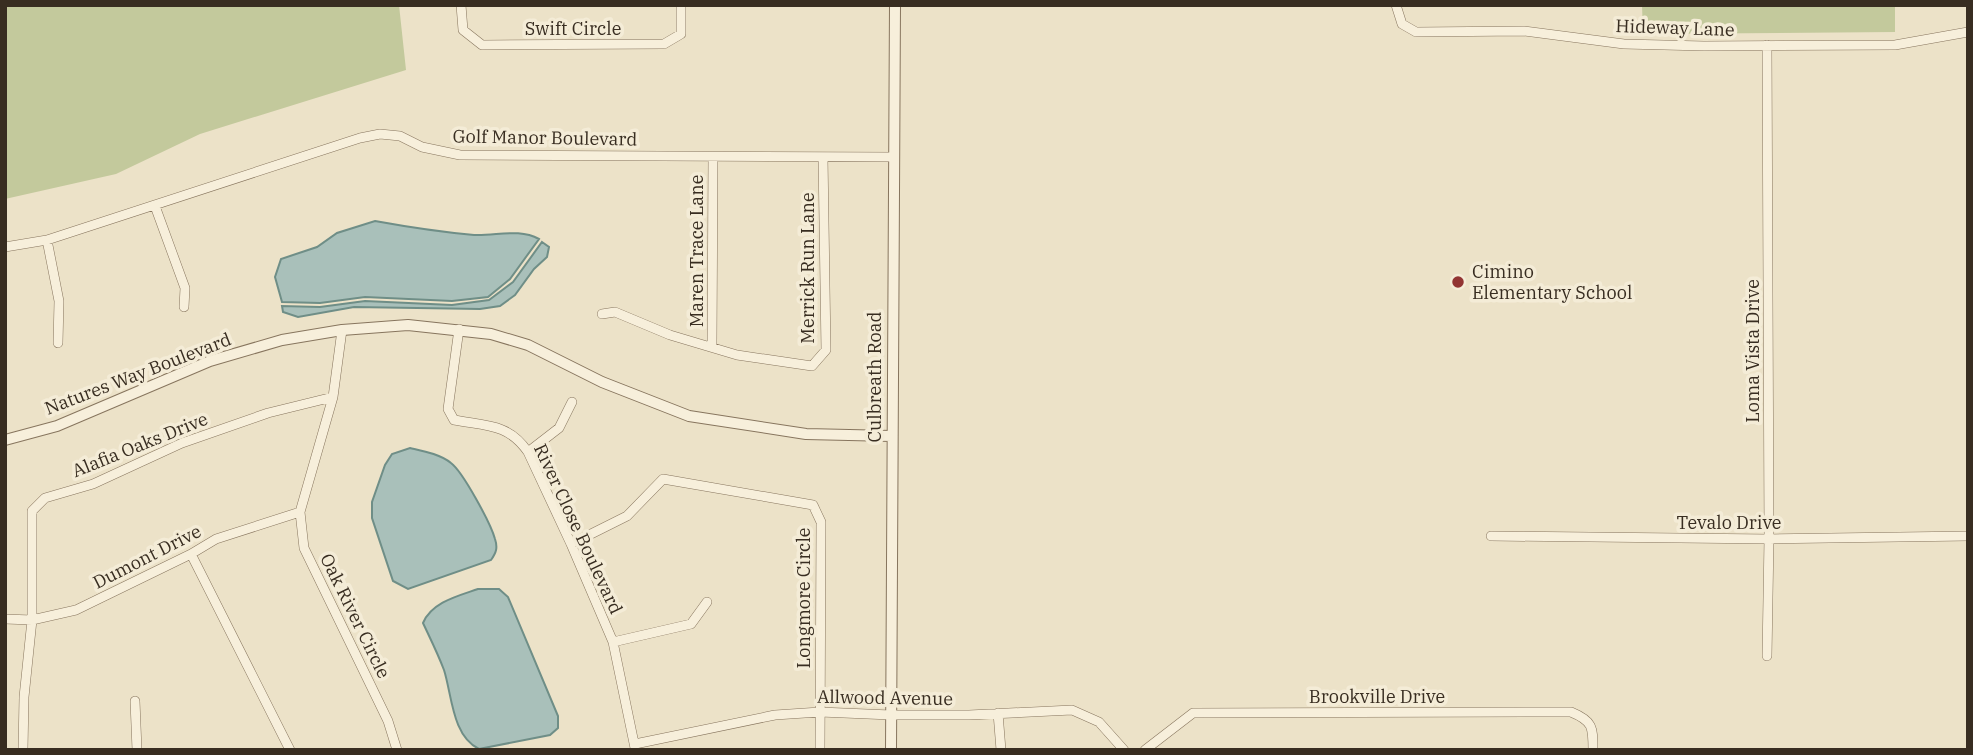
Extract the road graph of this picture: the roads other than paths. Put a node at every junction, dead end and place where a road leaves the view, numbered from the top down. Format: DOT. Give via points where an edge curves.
graph roads {
  1 [pos="461,5"];
  2 [pos="681,5"];
  3 [pos="895,5"];
  4 [pos="1396,5"];
  5 [pos="1968,32"];
  6 [pos="1767,46"];
  7 [pos="713,157"];
  8 [pos="823,157"];
  9 [pos="894,157"];
  10 [pos="155,206"];
  11 [pos="47,240"];
  12 [pos="5,247"];
  13 [pos="184,307"];
  14 [pos="602,314"];
  15 [pos="459,329"];
  16 [pos="342,330"];
  17 [pos="58,343"];
  18 [pos="712,346"];
  19 [pos="332,397"];
  20 [pos="572,402"];
  21 [pos="892,436"];
  22 [pos="5,440"];
  23 [pos="528,452"];
  24 [pos="300,512"];
  25 [pos="1968,536"];
  26 [pos="1491,537"];
  27 [pos="1769,539"];
  28 [pos="571,544"];
  29 [pos="191,554"];
  30 [pos="707,602"];
  31 [pos="5,619"];
  32 [pos="32,620"];
  33 [pos="613,642"];
  34 [pos="1767,656"];
  35 [pos="135,701"];
  36 [pos="820,712"];
  37 [pos="998,713"];
  38 [pos="891,715"];
  39 [pos="635,747"];
  40 [pos="23,750"];
  41 [pos="137,750"];
  42 [pos="289,750"];
  43 [pos="397,750"];
  44 [pos="820,750"];
  45 [pos="891,750"];
  46 [pos="1001,750"];
  47 [pos="1124,750"];
  48 [pos="1145,750"];
  49 [pos="1593,750"];
  1 -- 2 [label="street, Swift Circle" via="463,30 482,44 664,44 681,34"];
  3 -- 9 [label="street, Culbreath Road"];
  4 -- 6 [label="street, Hideway Lane" via="1402,24 1416,32 1524,31 1624,44"];
  5 -- 6 [label="street, Hideway Lane" via="1895,44"];
  6 -- 27 [label="street, Loma Vista Drive"];
  7 -- 8 [label="street, Golf Manor Boulevard"];
  7 -- 10 [label="street, Golf Manor Boulevard" via="460,155 380,134"];
  7 -- 18 [label="street, Maren Trace Lane"];
  8 -- 9 [label="street, Golf Manor Boulevard"];
  8 -- 18 [label="street, Merrick Run Lane" via="826,350 811,366 737,355"];
  9 -- 21 [label="street, Culbreath Road"];
  10 -- 11 [label="street, Golf Manor Boulevard"];
  10 -- 13 [label="street" via="185,288"];
  11 -- 12 [label="street, Golf Manor Boulevard"];
  11 -- 17 [label="street" via="59,301"];
  14 -- 18 [label="street, Merrick Run Lane" via="615,312 670,335"];
  15 -- 16 [label="street, Natures Way Boulevard" via="408,325"];
  15 -- 21 [label="street, Natures Way Boulevard" via="528,345 602,382 689,416 806,435"];
  15 -- 23 [label="street, River Close Boulevard" via="448,409 454,420 505,429 519,438"];
  16 -- 19 [label="street, Oak River Circle"];
  16 -- 22 [label="street, Natures Way Boulevard" via="282,340 211,361 57,426"];
  19 -- 24 [label="street, Oak River Circle"];
  19 -- 32 [label="street, Alafia Oaks Drive" via="206,434 93,484 45,498 32,512"];
  20 -- 23 [label="street" via="559,428"];
  21 -- 38 [label="street, Culbreath Road"];
  23 -- 28 [label="street, River Close Boulevard"];
  24 -- 29 [label="street, Dumont Drive" via="216,539"];
  24 -- 43 [label="street, Oak River Circle" via="304,548 388,721"];
  25 -- 27 [label="street, Tevalo Drive"];
  26 -- 27 [label="street, Tevalo Drive"];
  27 -- 34 [label="street, Loma Vista Drive"];
  28 -- 33 [label="street, River Close Boulevard"];
  28 -- 36 [label="street, Longmore Circle" via="627,516 663,479 813,505 821,522"];
  29 -- 32 [label="street, Dumont Drive" via="76,610"];
  29 -- 42 [label="street"];
  30 -- 33 [label="street" via="691,624"];
  31 -- 32 [label="street, Dumont Drive"];
  32 -- 40 [label="street, Alafia Oaks Drive"];
  33 -- 39 [label="street, River Close Boulevard"];
  35 -- 41 [label="street"];
  36 -- 38 [label="street, Allwood Avenue"];
  36 -- 39 [label="street, Allwood Avenue" via="775,715"];
  36 -- 44 [label="street, Longmore Circle"];
  37 -- 38 [label="street, Allwood Avenue"];
  37 -- 46 [label="street"];
  37 -- 47 [label="street, Allwood Avenue" via="1072,710 1099,722"];
  38 -- 45 [label="street, Culbreath Road"];
  48 -- 49 [label="street, Brookville Drive" via="1193,713 1571,712 1586,718 1593,729"];
}
